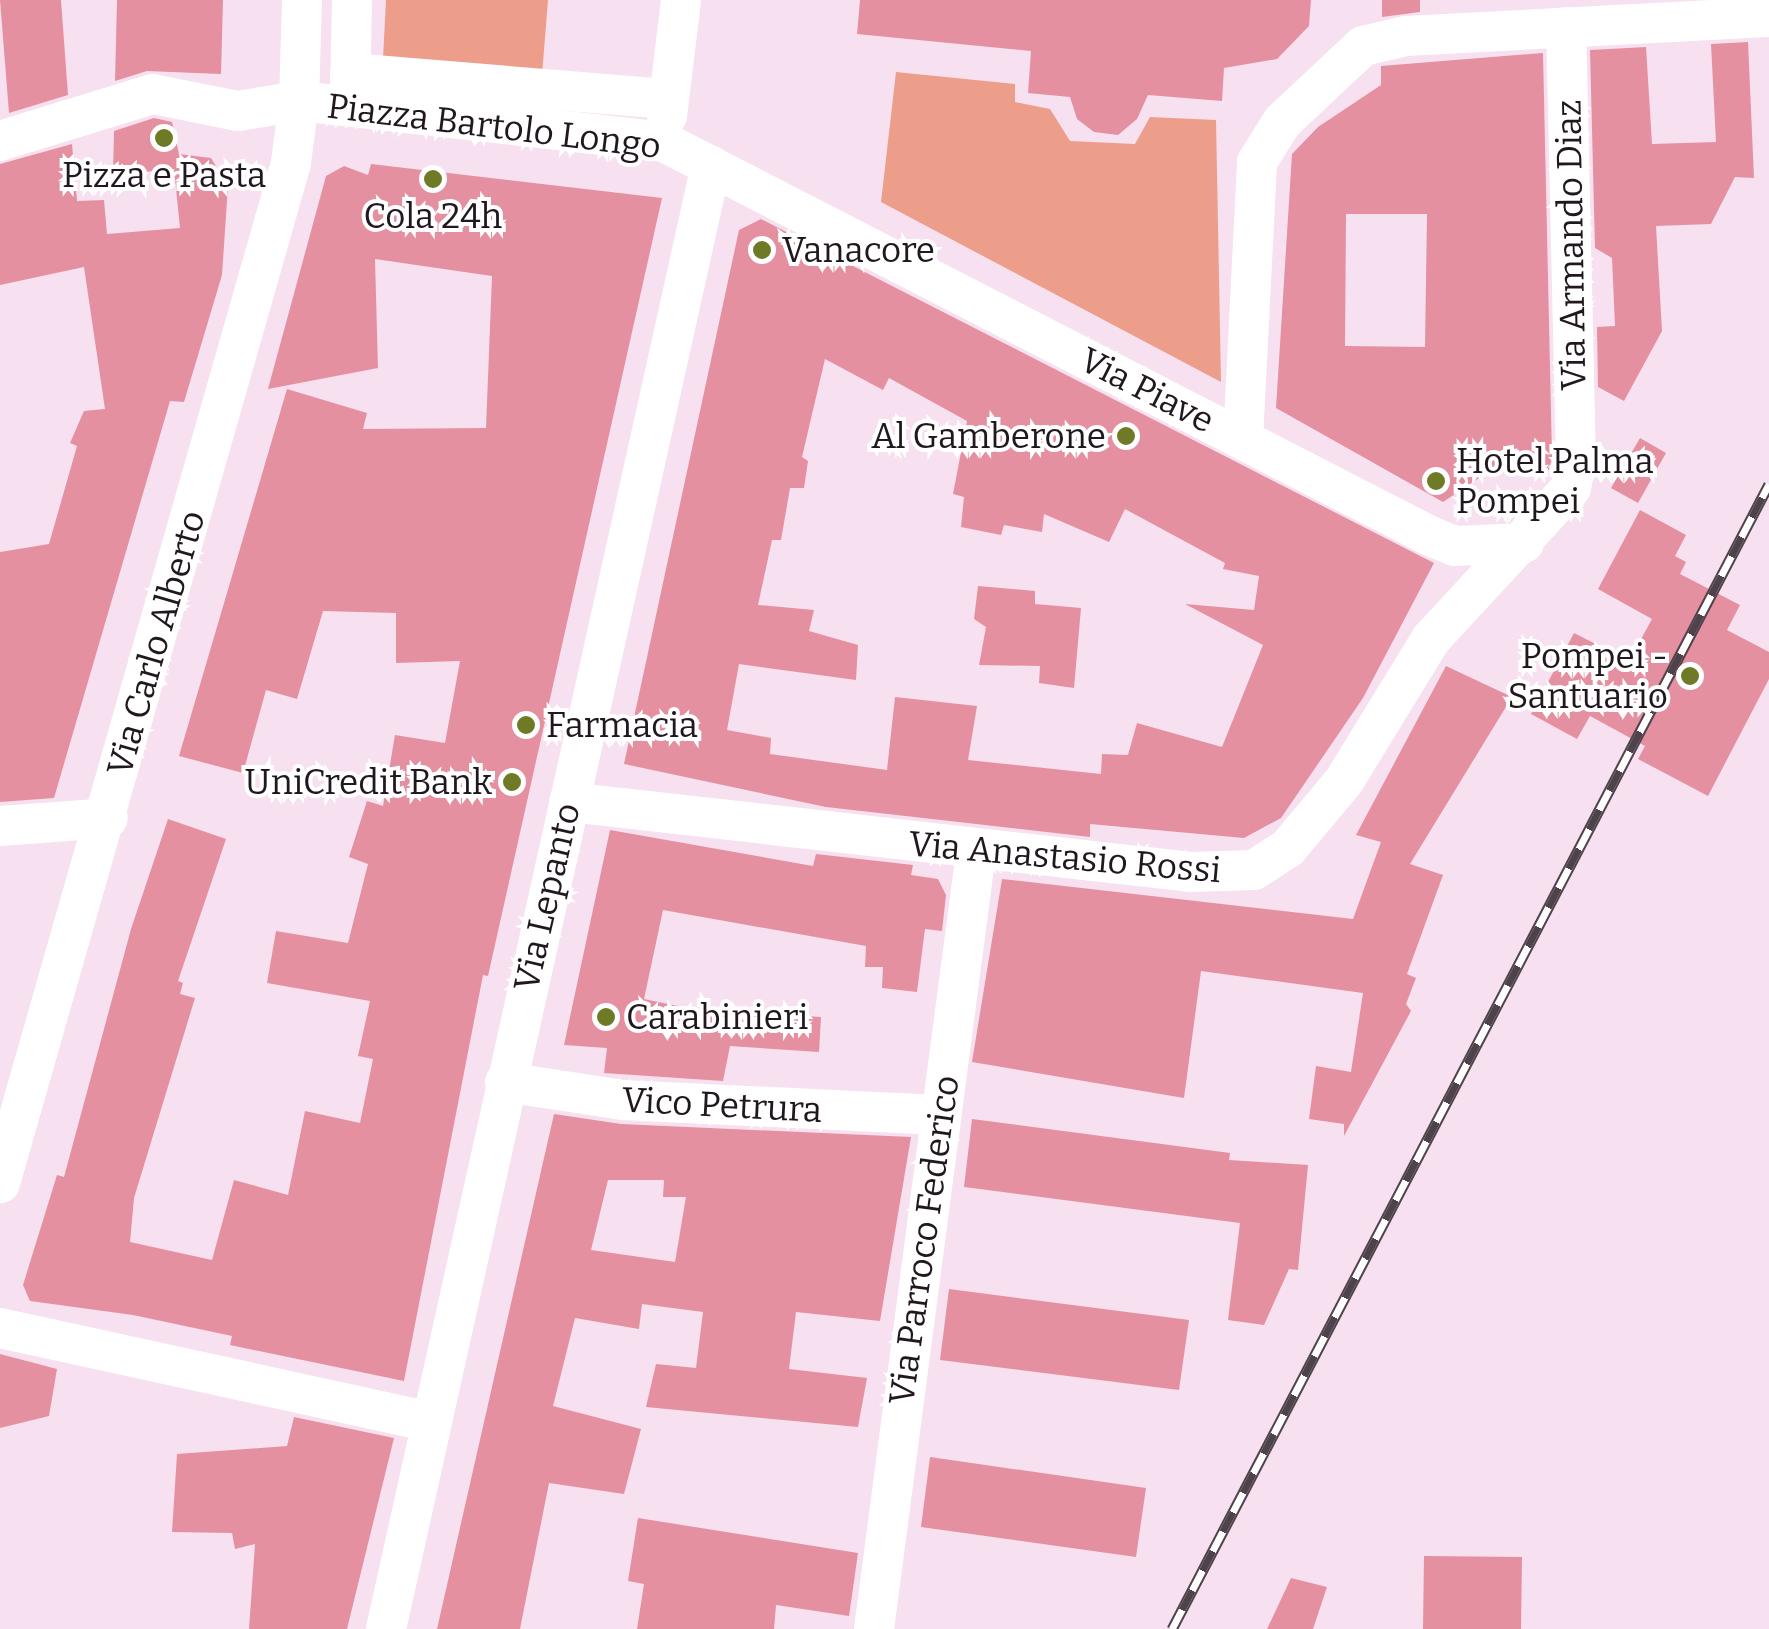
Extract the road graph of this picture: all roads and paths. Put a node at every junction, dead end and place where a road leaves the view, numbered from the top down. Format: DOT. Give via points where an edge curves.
graph roads {
  1 [pos="302,0"];
  2 [pos="352,0"];
  3 [pos="681,0"];
  4 [pos="1769,18"];
  5 [pos="1566,27"];
  6 [pos="350,90"];
  7 [pos="299,101"];
  8 [pos="0,141"];
  9 [pos="711,166"];
  10 [pos="778,200"];
  11 [pos="1243,440"];
  12 [pos="1576,463"];
  13 [pos="1524,543"];
  14 [pos="569,802"];
  15 [pos="108,818"];
  16 [pos="0,826"];
  17 [pos="976,852"];
  18 [pos="505,1082"];
  19 [pos="940,1116"];
  20 [pos="0,1182"];
  21 [pos="0,1328"];
  22 [pos="430,1422"];
  23 [pos="884,1628"];
  24 [pos="386,1629"];
  1 -- 7 [label="street, Piazza Bartolo Longo"];
  2 -- 6 [label="street"];
  3 -- 6 [label="street, Piazza Bartolo Longo" via="668,108"];
  4 -- 5 [label="street"];
  5 -- 11 [label="street" via="1382,39 1345,62 1265,141 1254,189"];
  5 -- 12 [label="street, Via Armando Diaz"];
  6 -- 7 [label="street, Piazza Bartolo Longo"];
  6 -- 9 [label="street, Piazza Bartolo Longo" via="664,142"];
  7 -- 8 [label="street" via="238,110 153,94"];
  7 -- 15 [label="street, Via Carlo Alberto" via="290,163"];
  9 -- 10 [label="street, Piazza Bartolo Longo"];
  9 -- 14 [label="street, Via Lepanto"];
  10 -- 11 [label="street, Via Piave"];
  11 -- 13 [label="street, Via Piave" via="1455,546"];
  12 -- 13 [label="street, Via Anastasio Rossi" via="1571,488"];
  13 -- 17 [label="street, Via Anastasio Rossi" via="1431,639 1316,821 1254,870 1190,872"];
  14 -- 17 [label="street, Via Anastasio Rossi"];
  14 -- 18 [label="street, Via Lepanto"];
  15 -- 16 [label="street"];
  15 -- 20 [label="street, Via Carlo Alberto"];
  17 -- 19 [label="street, Via Parroco Federico"];
  18 -- 19 [label="street, Vico Petrura" via="622,1100"];
  18 -- 22 [label="street, Via Lepanto"];
  19 -- 23 [label="street, Via Parroco Federico"];
  21 -- 22 [label="street"];
  22 -- 24 [label="street, Via Lepanto"];
}
